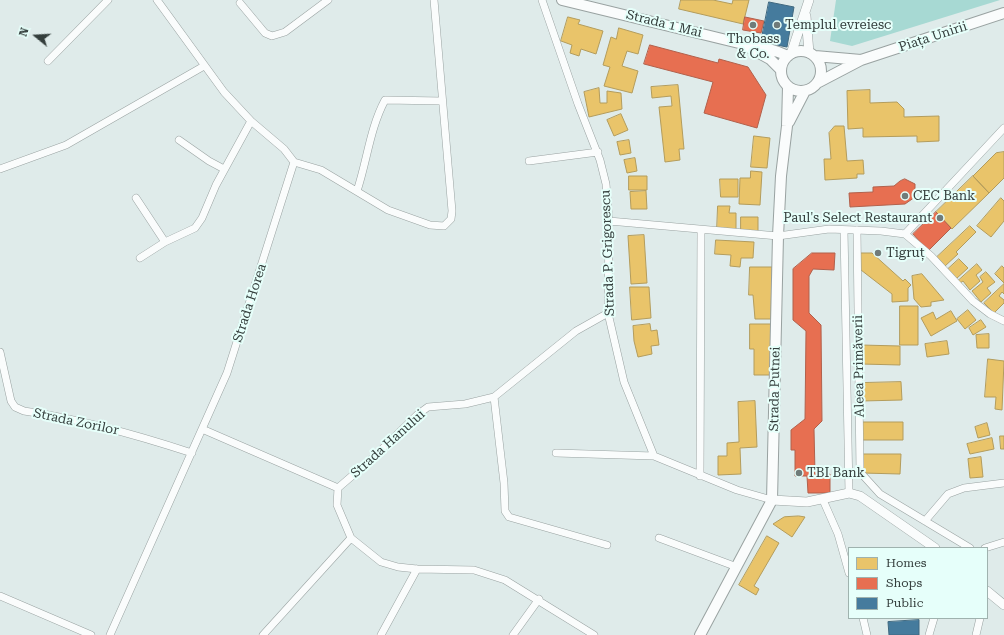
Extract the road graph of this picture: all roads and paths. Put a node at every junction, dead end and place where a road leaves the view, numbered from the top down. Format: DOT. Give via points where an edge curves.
graph roads {
  1 [pos="108,0"];
  2 [pos="157,0"];
  3 [pos="328,0"];
  4 [pos="434,0"];
  5 [pos="542,0"];
  6 [pos="562,0"];
  7 [pos="808,0"];
  8 [pos="240,3"];
  9 [pos="806,12"];
  10 [pos="1004,13"];
  11 [pos="743,44"];
  12 [pos="812,54"];
  13 [pos="789,55"];
  14 [pos="861,60"];
  15 [pos="48,61"];
  16 [pos="204,66"];
  17 [pos="781,70"];
  18 [pos="818,82"];
  19 [pos="788,87"];
  20 [pos="805,91"];
  21 [pos="442,101"];
  22 [pos="251,121"];
  23 [pos="787,126"];
  24 [pos="1004,128"];
  25 [pos="180,140"];
  26 [pos="598,152"];
  27 [pos="529,161"];
  28 [pos="294,162"];
  29 [pos="0,169"];
  30 [pos="224,169"];
  31 [pos="358,191"];
  32 [pos="136,198"];
  33 [pos="609,221"];
  34 [pos="701,230"];
  35 [pos="844,230"];
  36 [pos="857,230"];
  37 [pos="905,234"];
  38 [pos="778,236"];
  39 [pos="165,242"];
  40 [pos="140,258"];
  41 [pos="608,313"];
  42 [pos="1004,321"];
  43 [pos="0,352"];
  44 [pos="494,397"];
  45 [pos="202,429"];
  46 [pos="192,453"];
  47 [pos="556,453"];
  48 [pos="654,456"];
  49 [pos="700,476"];
  50 [pos="1004,483"];
  51 [pos="338,488"];
  52 [pos="849,494"];
  53 [pos="880,494"];
  54 [pos="772,500"];
  55 [pos="823,500"];
  56 [pos="870,502"];
  57 [pos="925,521"];
  58 [pos="351,538"];
  59 [pos="659,538"];
  60 [pos="1004,542"];
  61 [pos="607,544"];
  62 [pos="934,547"];
  63 [pos="968,547"];
  64 [pos="988,547"];
  65 [pos="737,567"];
  66 [pos="417,569"];
  67 [pos="848,569"];
  68 [pos="988,592"];
  69 [pos="0,596"];
  70 [pos="539,600"];
  71 [pos="1004,605"];
  72 [pos="863,619"];
  73 [pos="934,619"];
  74 [pos="980,619"];
  75 [pos="91,635"];
  76 [pos="110,635"];
  77 [pos="263,635"];
  78 [pos="381,635"];
  79 [pos="513,635"];
  80 [pos="594,635"];
  81 [pos="700,635"];
  82 [pos="867,635"];
  83 [pos="929,635"];
  84 [pos="976,635"];
  1 -- 15 [label="street"];
  2 -- 16 [label="street"];
  3 -- 8 [label="street" via="285,32 272,36 265,33"];
  4 -- 21 [label="street"];
  5 -- 26 [label="street, Strada P. Grigorescu" via="578,104"];
  6 -- 11 [label="main road, Strada 1 Mai"];
  7 -- 9 [label="street"];
  9 -- 12 [label="street"];
  9 -- 13 [label="street"];
  10 -- 14 [label="main road, Piața Unirii"];
  11 -- 13 [label="main road, Strada 1 Mai"];
  11 -- 17 [label="main road, Strada 1 Mai" via="770,59"];
  12 -- 13 [label="main road" via="803,51"];
  12 -- 14 [label="main road, Piața Unirii"];
  12 -- 18 [label="main road" via="821,68"];
  13 -- 17 [label="main road"];
  14 -- 18 [label="main road, Piața Unirii"];
  16 -- 22 [label="street"];
  16 -- 29 [label="street" via="66,145"];
  17 -- 19 [label="main road"];
  18 -- 20 [label="main road"];
  19 -- 20 [label="main road"];
  19 -- 23 [label="main road, Strada Putnei"];
  20 -- 23 [label="main road, Strada Putnei"];
  21 -- 31 [label="street" via="385,100 376,116"];
  21 -- 31 [label="street" via="452,211 448,223 444,226 430,225 395,213"];
  22 -- 28 [label="street" via="284,149"];
  22 -- 30 [label="street"];
  23 -- 38 [label="main road, Strada Putnei"];
  24 -- 37 [label="street"];
  25 -- 30 [label="street"];
  26 -- 27 [label="street"];
  26 -- 33 [label="street, Strada P. Grigorescu" via="606,184"];
  28 -- 31 [label="street" via="322,170"];
  28 -- 45 [label="street, Strada Horea" via="227,373"];
  30 -- 39 [label="street" via="195,228"];
  32 -- 39 [label="street"];
  33 -- 34 [label="street"];
  33 -- 41 [label="street, Strada P. Grigorescu"];
  34 -- 38 [label="street"];
  34 -- 49 [label="street"];
  35 -- 36 [label="street"];
  35 -- 38 [label="street"];
  35 -- 52 [label="street, Aleea Primăverii"];
  36 -- 37 [label="street"];
  36 -- 53 [label="street, Aleea Primăverii" via="860,472"];
  37 -- 42 [label="street" via="931,256 973,301"];
  38 -- 54 [label="main road, Strada Putnei"];
  39 -- 40 [label="street"];
  41 -- 44 [label="street, Strada Hanului" via="576,331"];
  41 -- 48 [label="street, Strada P. Grigorescu" via="624,382"];
  43 -- 46 [label="street, Strada Zorilor" via="11,401 15,407 24,411 90,423"];
  44 -- 51 [label="street, Strada Hanului" via="465,404 428,407 416,415"];
  44 -- 61 [label="street" via="505,511 509,517"];
  45 -- 46 [label="street, Strada Horea"];
  45 -- 51 [label="street, Strada Hanului"];
  46 -- 76 [label="street, Strada Horea"];
  47 -- 48 [label="street"];
  48 -- 49 [label="street"];
  49 -- 54 [label="street"];
  50 -- 57 [label="street" via="964,488 948,494"];
  51 -- 58 [label="street" via="337,505"];
  52 -- 55 [label="street"];
  52 -- 56 [label="street" via="860,496"];
  53 -- 56 [label="street"];
  53 -- 57 [label="street, Aleea Primăverii"];
  54 -- 55 [label="street"];
  54 -- 65 [label="main road, Strada Putnei"];
  55 -- 67 [label="street" via="838,534"];
  56 -- 62 [label="street"];
  57 -- 63 [label="street, Aleea Primăverii"];
  58 -- 66 [label="street" via="381,562"];
  58 -- 77 [label="street"];
  59 -- 65 [label="street"];
  60 -- 64 [label="street"];
  65 -- 81 [label="main road, Strada Putnei"];
  66 -- 70 [label="street" via="474,570 505,580"];
  66 -- 78 [label="street"];
  68 -- 71 [label="street"];
  69 -- 75 [label="street"];
  70 -- 79 [label="street"];
  70 -- 80 [label="street"];
  72 -- 82 [label="street"];
  73 -- 83 [label="street"];
  74 -- 84 [label="street"];
}
